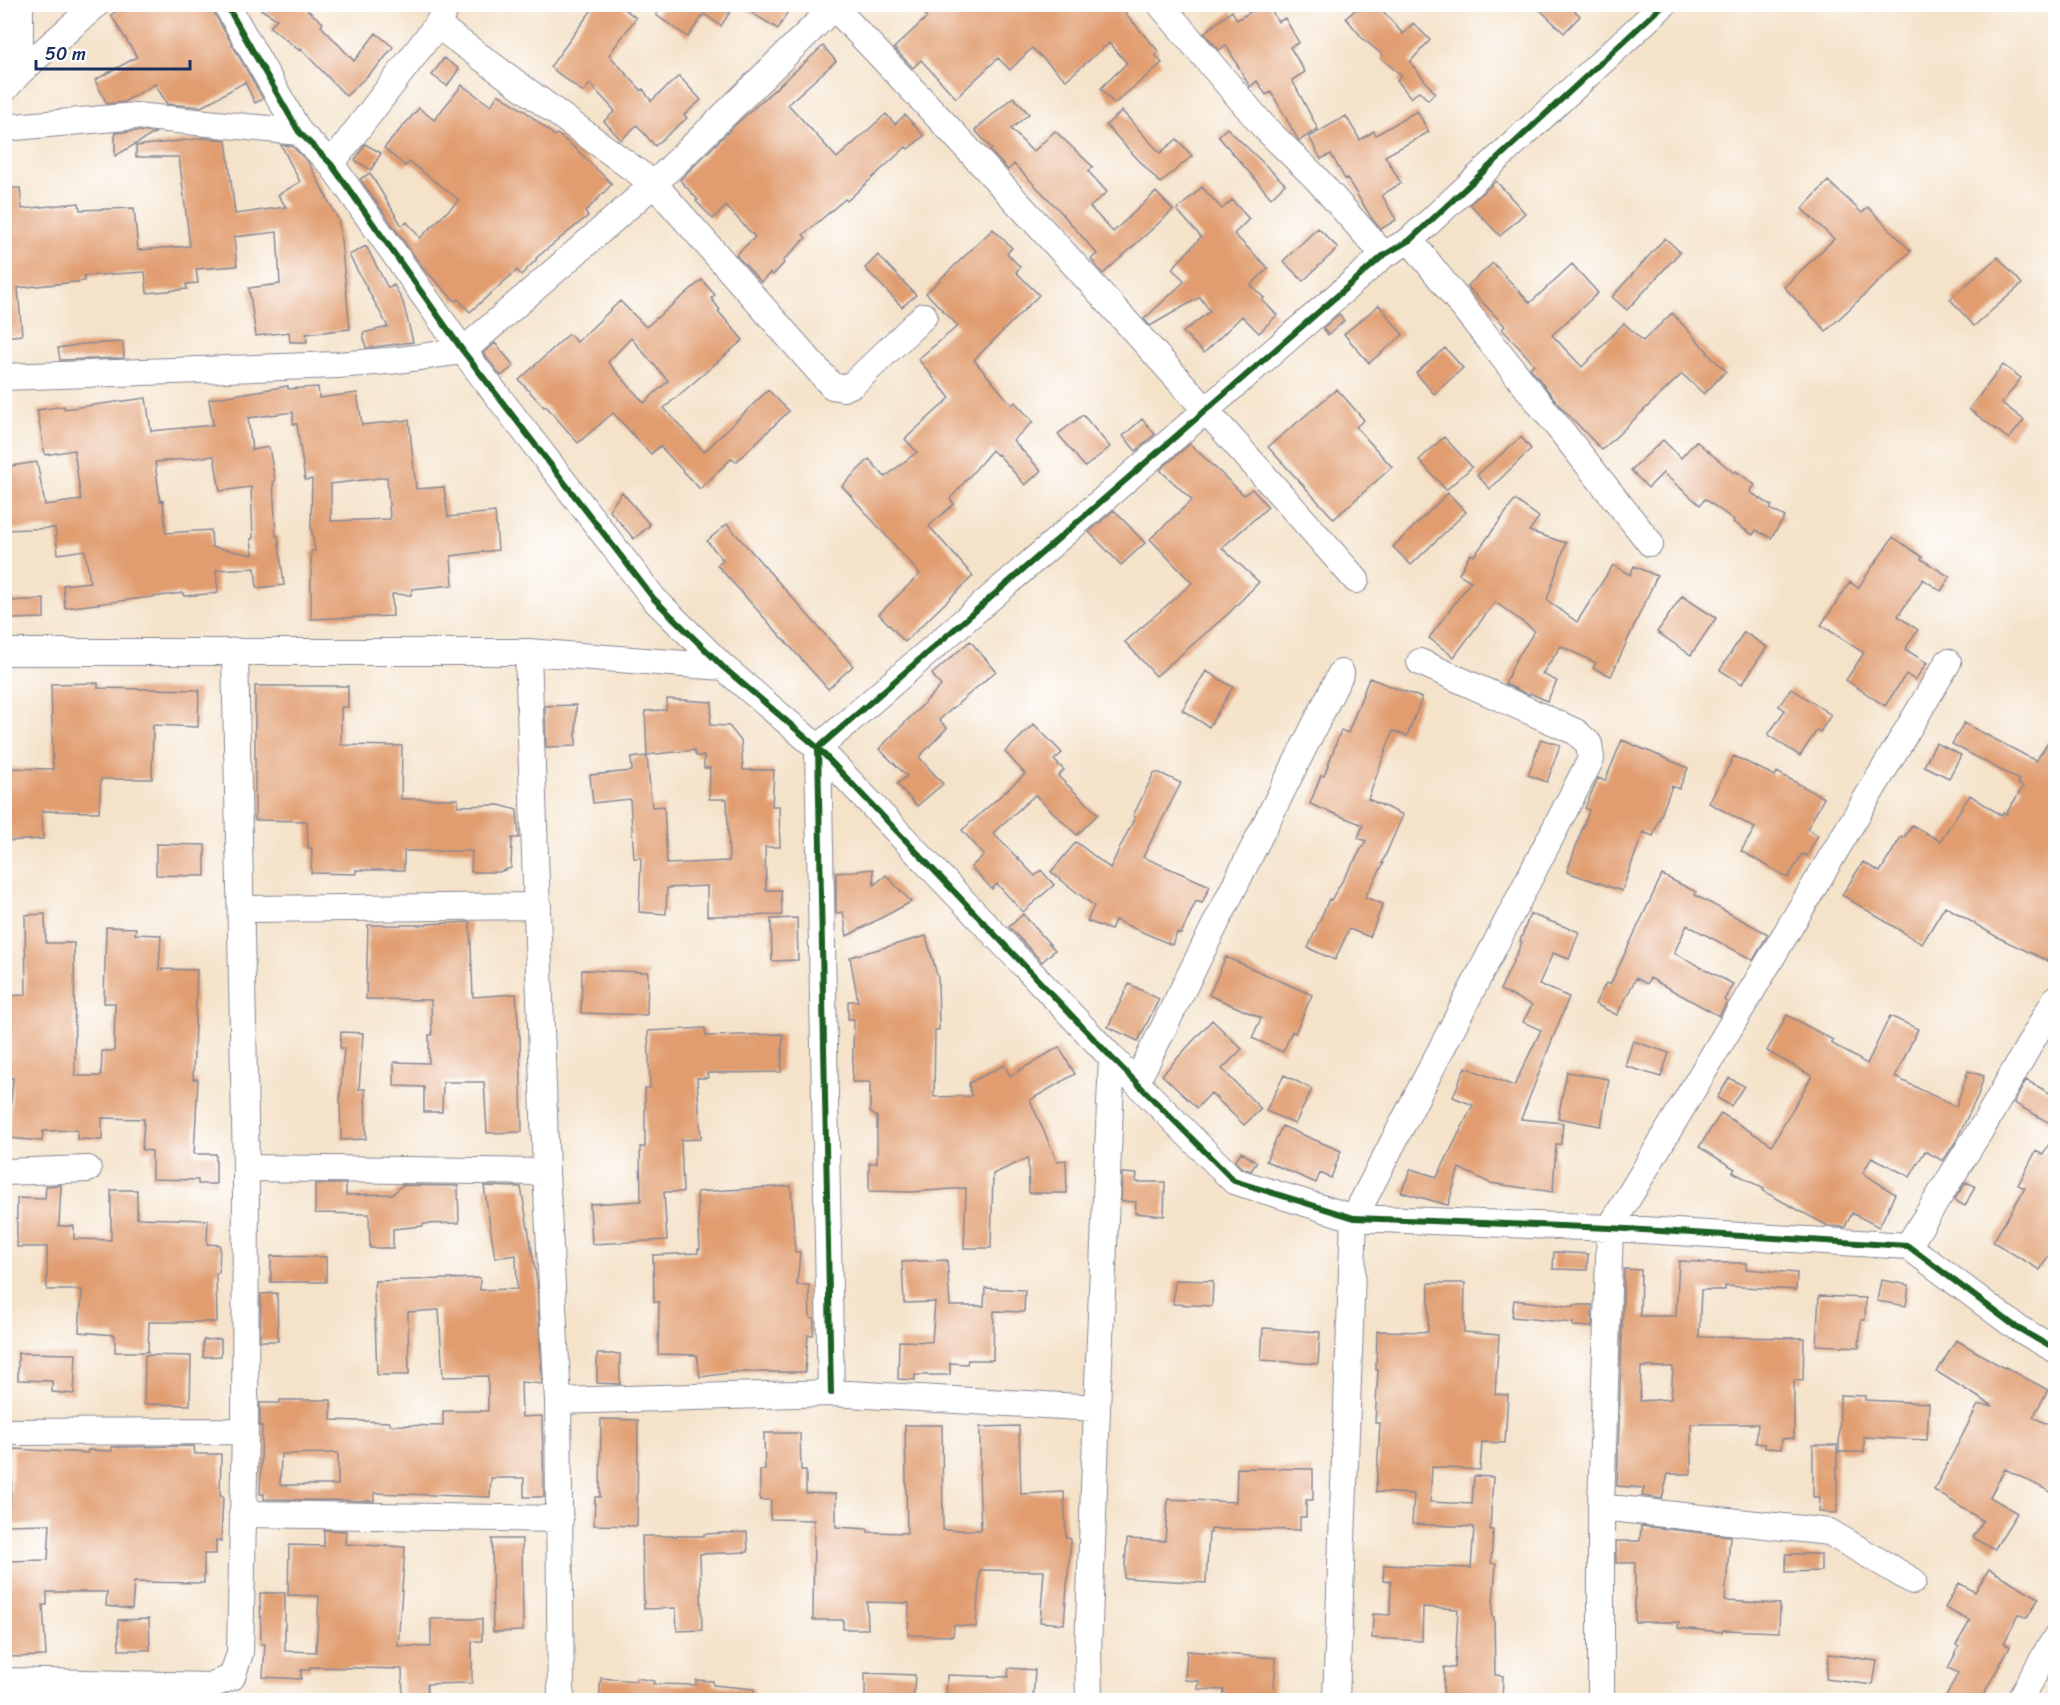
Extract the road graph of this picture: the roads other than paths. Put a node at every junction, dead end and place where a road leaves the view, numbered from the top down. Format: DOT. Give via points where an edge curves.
graph roads {
  1 [pos="20,4"];
  2 [pos="97,4"];
  3 [pos="226,4"];
  4 [pos="1160,4"];
  5 [pos="1664,4"];
  6 [pos="836,6"];
  7 [pos="443,15"];
  8 [pos="12,81"];
  9 [pos="4,128"];
  10 [pos="299,132"];
  11 [pos="331,164"];
  12 [pos="654,184"];
  13 [pos="1410,240"];
  14 [pos="1384,255"];
  15 [pos="924,316"];
  16 [pos="463,351"];
  17 [pos="4,376"];
  18 [pos="1206,409"];
  19 [pos="1650,543"];
  20 [pos="1356,580"];
  21 [pos="235,651"];
  22 [pos="4,652"];
  23 [pos="528,652"];
  24 [pos="1420,662"];
  25 [pos="1948,662"];
  26 [pos="723,667"];
  27 [pos="1341,673"];
  28 [pos="818,748"];
  29 [pos="538,906"];
  30 [pos="242,909"];
  31 [pos="2055,998"];
  32 [pos="1112,1058"];
  33 [pos="1137,1081"];
  34 [pos="246,1168"];
  35 [pos="88,1169"];
  36 [pos="4,1172"];
  37 [pos="546,1172"];
  38 [pos="1354,1218"];
  39 [pos="1610,1228"];
  40 [pos="1908,1246"];
  41 [pos="2055,1350"];
  42 [pos="831,1393"];
  43 [pos="558,1401"];
  44 [pos="1097,1407"];
  45 [pos="245,1431"];
  46 [pos="4,1432"];
  47 [pos="1601,1507"];
  48 [pos="242,1514"];
  49 [pos="560,1519"];
  50 [pos="1913,1581"];
  51 [pos="2055,1637"];
  52 [pos="4,1681"];
  53 [pos="561,1701"];
  54 [pos="1089,1701"];
  55 [pos="1336,1701"];
  56 [pos="1601,1701"];
  57 [pos="2019,1701"];
  1 -- 8 [label="street"];
  2 -- 8 [label="street"];
  3 -- 10 [label="street"];
  4 -- 14 [label="street" via="1264,127 1315,177"];
  5 -- 13 [label="street"];
  6 -- 12 [label="street"];
  6 -- 18 [label="street"];
  7 -- 11 [label="street"];
  7 -- 12 [label="street"];
  9 -- 10 [label="street" via="136,116"];
  10 -- 11 [label="street"];
  11 -- 16 [label="street"];
  12 -- 15 [label="street" via="832,386 843,388 852,384"];
  12 -- 16 [label="street"];
  13 -- 14 [label="street"];
  13 -- 19 [label="street"];
  14 -- 18 [label="street"];
  16 -- 17 [label="street" via="337,365"];
  16 -- 26 [label="street" via="654,598"];
  18 -- 20 [label="street"];
  18 -- 28 [label="street"];
  21 -- 22 [label="street"];
  21 -- 23 [label="street"];
  21 -- 30 [label="street"];
  23 -- 26 [label="street"];
  23 -- 29 [label="street"];
  24 -- 38 [label="street" via="1576,732 1589,744 1591,759"];
  25 -- 39 [label="street"];
  26 -- 28 [label="street"];
  27 -- 33 [label="street"];
  28 -- 32 [label="street"];
  28 -- 42 [label="street"];
  29 -- 30 [label="street"];
  29 -- 37 [label="street"];
  30 -- 34 [label="street"];
  31 -- 40 [label="street" via="1986,1121"];
  32 -- 33 [label="street"];
  32 -- 44 [label="street"];
  33 -- 38 [label="street" via="1234,1181"];
  34 -- 37 [label="street"];
  34 -- 45 [label="street"];
  35 -- 36 [label="street"];
  37 -- 43 [label="street"];
  38 -- 39 [label="street"];
  38 -- 55 [label="street"];
  39 -- 40 [label="street"];
  39 -- 47 [label="street"];
  40 -- 41 [label="street" via="2016,1327"];
  42 -- 43 [label="street"];
  42 -- 44 [label="street"];
  43 -- 49 [label="street"];
  44 -- 54 [label="street"];
  45 -- 46 [label="street"];
  45 -- 48 [label="street"];
  47 -- 50 [label="street" via="1829,1532"];
  47 -- 56 [label="street"];
  48 -- 49 [label="street"];
  48 -- 52 [label="street" via="240,1653 232,1677 209,1686"];
  49 -- 53 [label="street"];
  51 -- 57 [label="street"];
}
